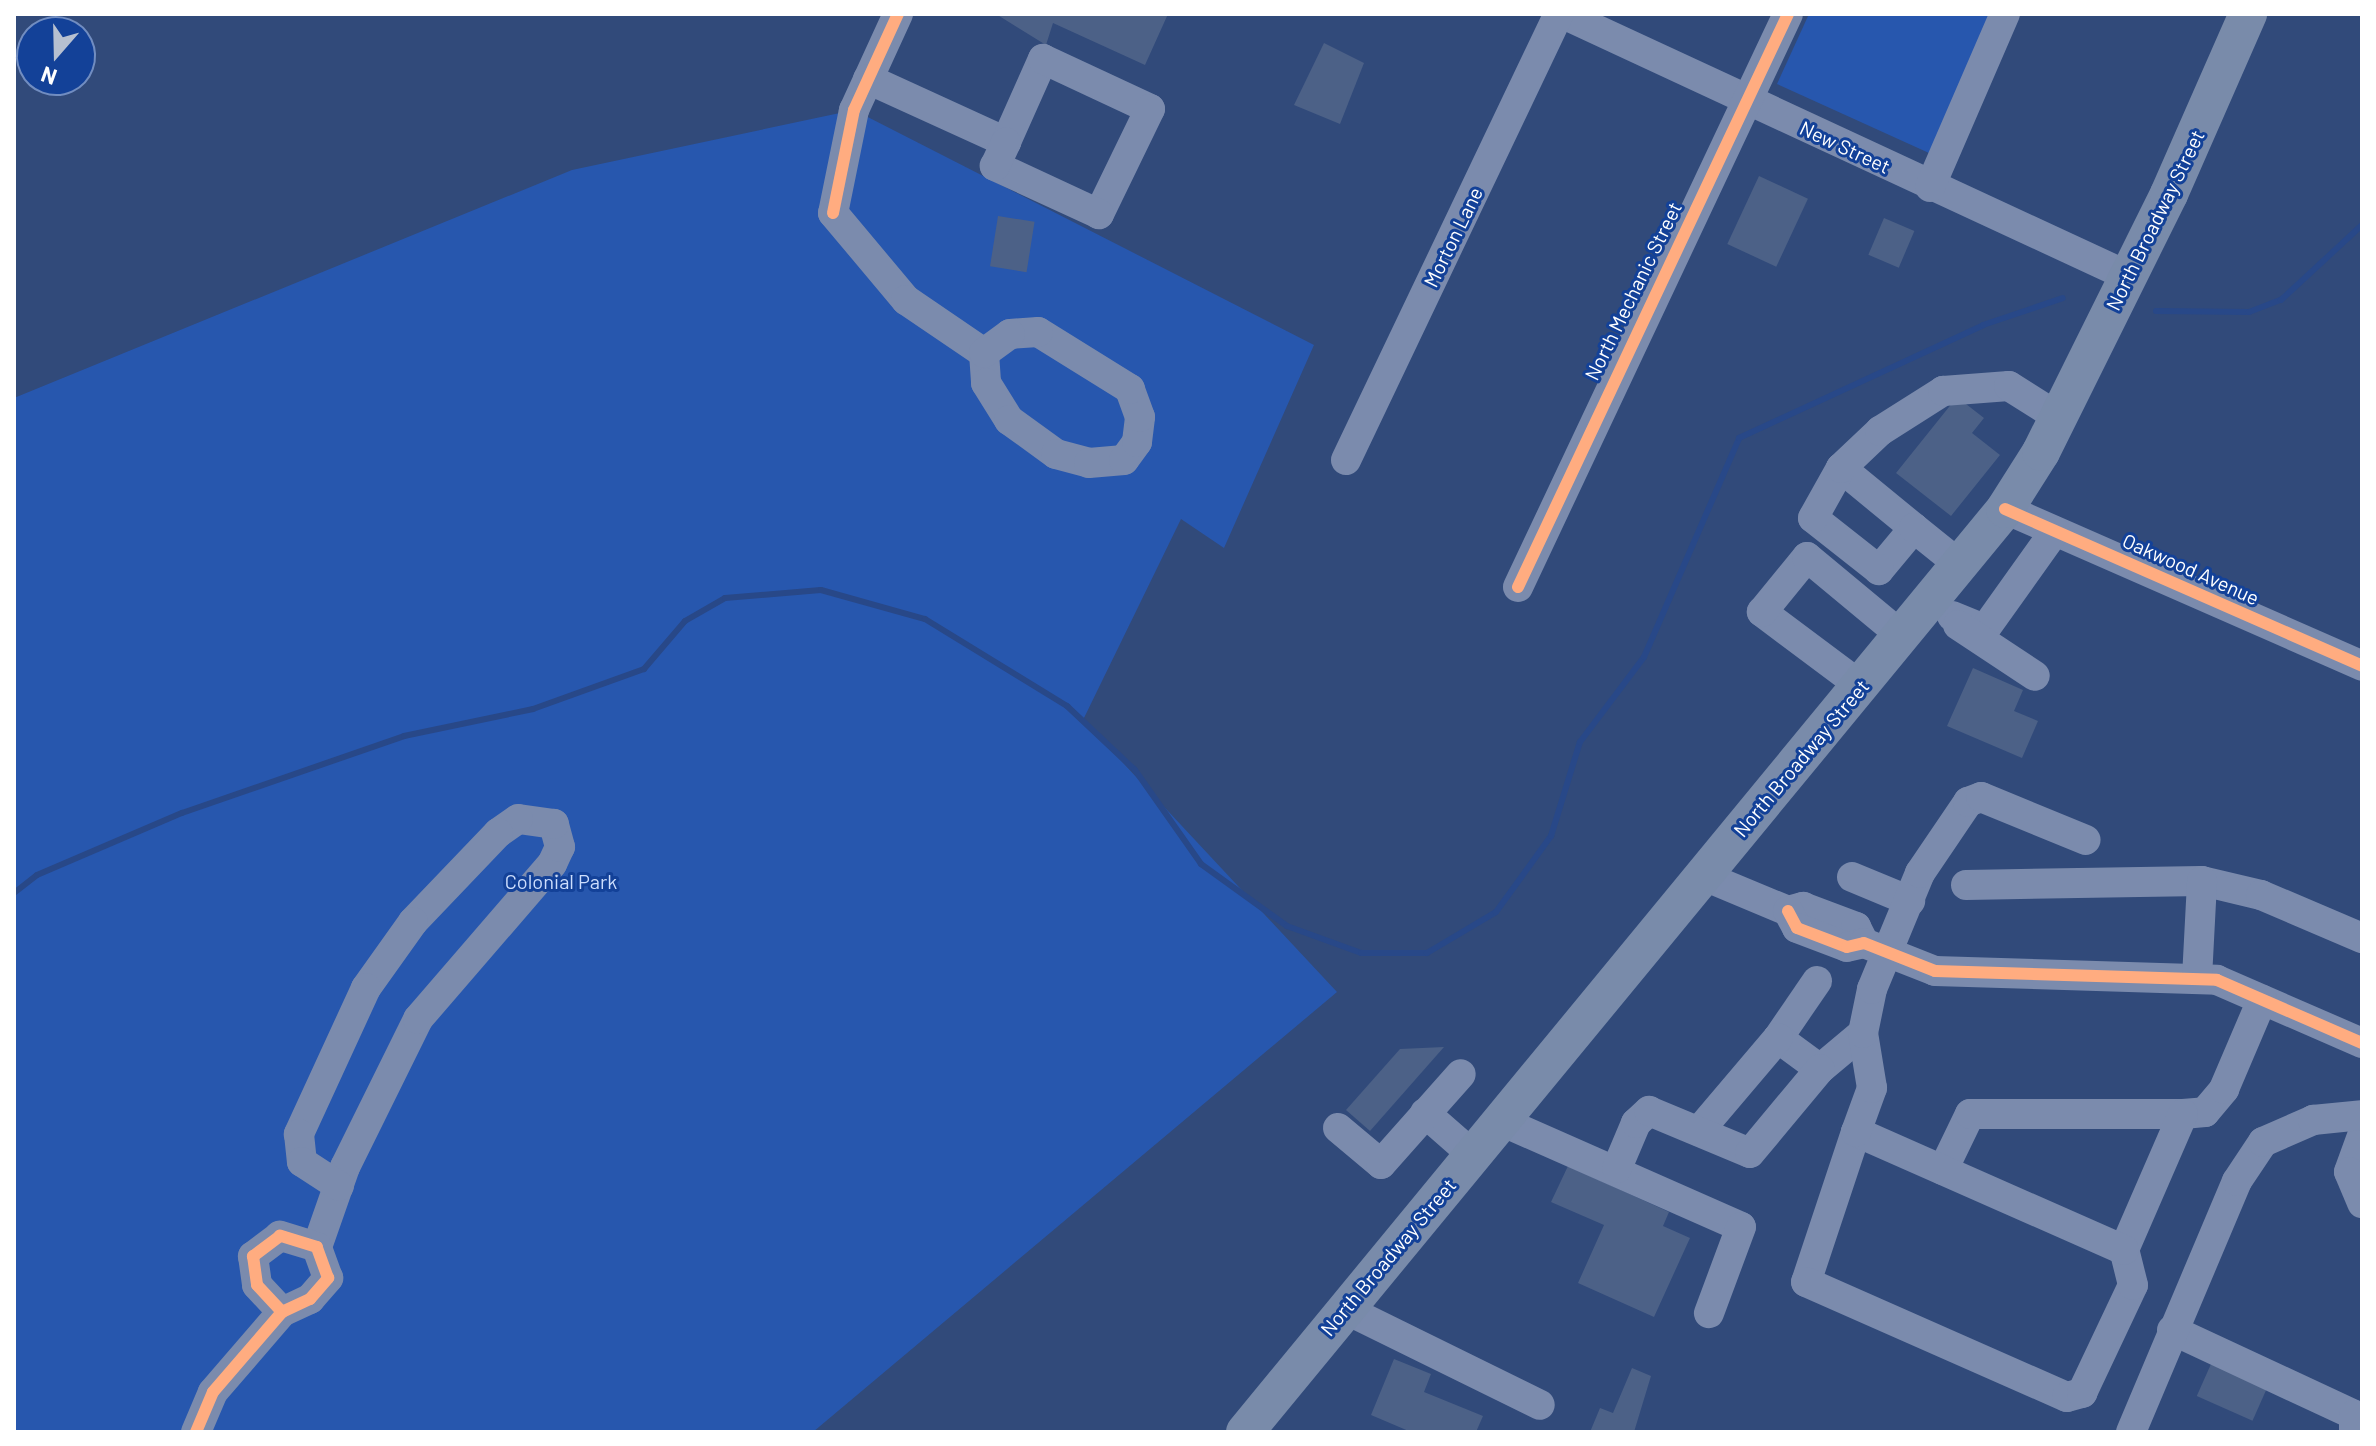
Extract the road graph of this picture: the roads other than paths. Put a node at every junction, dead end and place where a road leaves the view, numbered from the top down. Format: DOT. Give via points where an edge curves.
graph roads {
  1 [pos="898,14"];
  2 [pos="1561,14"];
  3 [pos="1788,14"];
  4 [pos="2005,14"];
  5 [pos="2248,14"];
  6 [pos="868,79"];
  7 [pos="1747,101"];
  8 [pos="1006,142"];
  9 [pos="1930,187"];
  10 [pos="2128,276"];
  11 [pos="984,353"];
  12 [pos="2058,417"];
  13 [pos="1346,460"];
  14 [pos="1841,468"];
  15 [pos="2005,509"];
  16 [pos="1914,528"];
  17 [pos="2055,531"];
  18 [pos="1843,542"];
  19 [pos="1960,565"];
  20 [pos="1821,569"];
  21 [pos="1518,587"];
  22 [pos="1943,606"];
  23 [pos="1902,636"];
  24 [pos="2362,666"];
  25 [pos="2035,676"];
  26 [pos="1861,686"];
  27 [pos="2086,840"];
  28 [pos="1704,876"];
  29 [pos="1852,877"];
  30 [pos="2202,881"];
  31 [pos="1966,885"];
  32 [pos="1910,901"];
  33 [pos="2362,938"];
  34 [pos="1875,948"];
  35 [pos="2197,978"];
  36 [pos="1817,981"];
  37 [pos="2262,1000"];
  38 [pos="1863,1033"];
  39 [pos="1778,1038"];
  40 [pos="2362,1043"];
  41 [pos="1820,1069"];
  42 [pos="1461,1074"];
  43 [pos="1425,1113"];
  44 [pos="2183,1114"];
  45 [pos="2362,1115"];
  46 [pos="1501,1121"];
  47 [pos="1338,1128"];
  48 [pos="1699,1131"];
  49 [pos="1856,1132"];
  50 [pos="2362,1136"];
  51 [pos="1473,1155"];
  52 [pos="1617,1168"];
  53 [pos="1943,1170"];
  54 [pos="342,1176"];
  55 [pos="2362,1203"];
  56 [pos="317,1247"];
  57 [pos="2124,1250"];
  58 [pos="1345,1309"];
  59 [pos="282,1312"];
  60 [pos="1709,1313"];
  61 [pos="2172,1330"];
  62 [pos="1540,1405"];
  63 [pos="196,1432"];
  64 [pos="1245,1432"];
  65 [pos="2131,1432"];
  66 [pos="2354,1432"];
  1 -- 6 [label="street"];
  2 -- 7 [label="street, New Street"];
  2 -- 13 [label="street, Morton Lane"];
  3 -- 7 [label="street, North Mechanic Street"];
  4 -- 9 [label="street"];
  5 -- 10 [label="main road, North Broadway Street"];
  6 -- 8 [label="street"];
  6 -- 11 [label="street" via="833,213 906,300"];
  7 -- 9 [label="street, New Street"];
  7 -- 21 [label="street, North Mechanic Street"];
  8 -- 8 [label="street" via="1043,59 1150,109 1099,214 995,166"];
  9 -- 10 [label="street, New Street"];
  10 -- 12 [label="main road, North Broadway Street"];
  11 -- 11 [label="street" via="986,383 1009,420 1056,454 1089,463 1124,460 1137,442 1140,417 1130,389 1038,332 1010,334"];
  12 -- 14 [label="street" via="2009,386 1943,391 1880,431"];
  12 -- 15 [label="main road, North Broadway Street"];
  14 -- 16 [label="street"];
  14 -- 18 [label="street" via="1813,518"];
  15 -- 17 [label="street, Oakwood Avenue"];
  15 -- 19 [label="main road, North Broadway Street"];
  16 -- 18 [label="street" via="1879,570"];
  16 -- 19 [label="street"];
  17 -- 22 [label="street" via="1985,629"];
  17 -- 24 [label="street, Oakwood Avenue"];
  18 -- 20 [label="street"];
  19 -- 22 [label="main road, North Broadway Street"];
  20 -- 23 [label="street"];
  20 -- 26 [label="street" via="1807,557 1762,612"];
  22 -- 23 [label="main road, North Broadway Street"];
  22 -- 25 [label="street" via="1965,636"];
  23 -- 26 [label="main road, North Broadway Street"];
  26 -- 28 [label="main road, North Broadway Street"];
  27 -- 32 [label="street" via="1981,797 1968,802"];
  28 -- 34 [label="street" via="1788,911 1797,928 1847,947"];
  28 -- 46 [label="main road, North Broadway Street"];
  29 -- 32 [label="street"];
  30 -- 31 [label="street"];
  30 -- 33 [label="street" via="2261,895"];
  30 -- 35 [label="street"];
  32 -- 34 [label="street"];
  34 -- 35 [label="street" via="1935,971"];
  34 -- 38 [label="street"];
  35 -- 37 [label="street"];
  36 -- 39 [label="street"];
  37 -- 40 [label="street"];
  37 -- 44 [label="street" via="2224,1089 2205,1112"];
  38 -- 41 [label="street"];
  38 -- 49 [label="street" via="1872,1088"];
  39 -- 41 [label="street"];
  39 -- 48 [label="street"];
  41 -- 48 [label="street" via="1750,1153"];
  42 -- 43 [label="street"];
  43 -- 47 [label="street" via="1381,1164"];
  43 -- 51 [label="street"];
  44 -- 53 [label="street" via="1970,1114"];
  44 -- 57 [label="street"];
  45 -- 61 [label="street" via="2313,1120 2263,1142 2237,1181"];
  46 -- 51 [label="main road, North Broadway Street"];
  46 -- 52 [label="street"];
  48 -- 52 [label="street" via="1649,1111 1636,1123"];
  49 -- 53 [label="street"];
  49 -- 57 [label="street" via="1806,1282 2067,1397 2082,1393 2133,1285"];
  50 -- 55 [label="street" via="2349,1172"];
  51 -- 58 [label="main road, North Broadway Street"];
  52 -- 60 [label="street" via="1741,1227"];
  53 -- 57 [label="street"];
  54 -- 54 [label="street" via="418,1019 552,864 560,847 554,824 518,819 498,833 413,922 366,988 299,1134 302,1162"];
  54 -- 56 [label="street"];
  56 -- 59 [label="street" via="328,1278 310,1299"];
  56 -- 59 [label="street" via="280,1236 253,1256 257,1285"];
  58 -- 62 [label="street"];
  58 -- 64 [label="main road, North Broadway Street"];
  59 -- 63 [label="street" via="213,1392"];
  61 -- 65 [label="street"];
  61 -- 66 [label="street" via="2354,1415"];
}
